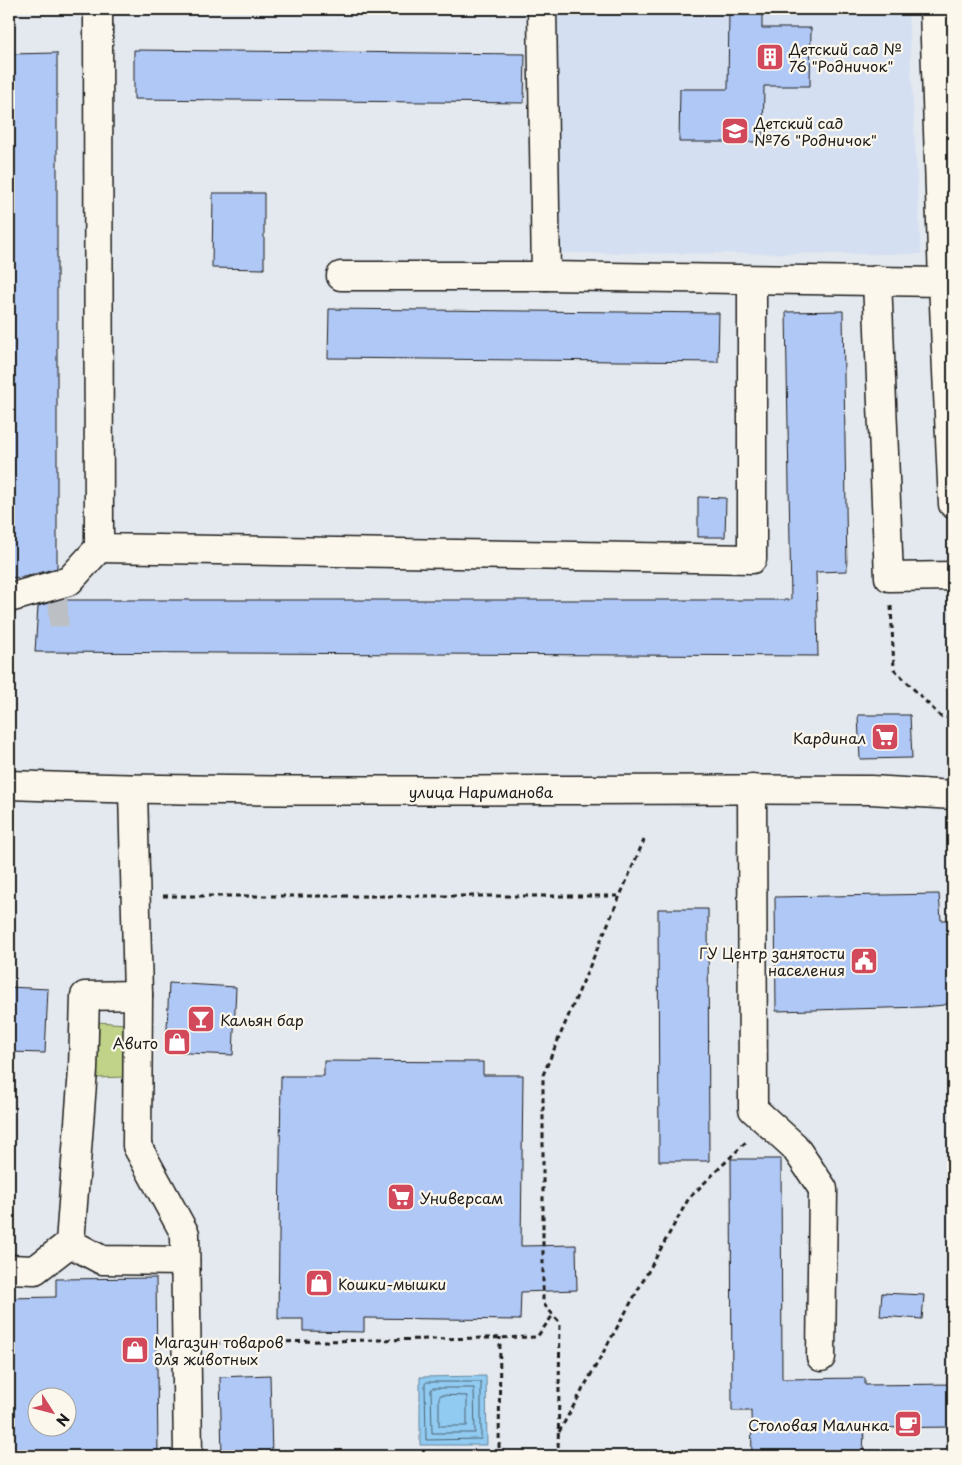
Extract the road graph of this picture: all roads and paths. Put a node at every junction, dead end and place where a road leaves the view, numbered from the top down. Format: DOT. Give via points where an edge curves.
graph roads {
  1 [pos="98,9"];
  2 [pos="542,9"];
  3 [pos="934,9"];
  4 [pos="341,276"];
  5 [pos="546,276"];
  6 [pos="752,280"];
  7 [pos="878,280"];
  8 [pos="943,282"];
  9 [pos="953,504"];
  10 [pos="99,548"];
  11 [pos="953,576"];
  12 [pos="889,578"];
  13 [pos="9,598"];
  14 [pos="953,718"];
  15 [pos="9,785"];
  16 [pos="752,789"];
  17 [pos="133,790"];
  18 [pos="953,795"];
  19 [pos="644,840"];
  20 [pos="135,896"];
  21 [pos="620,896"];
  22 [pos="138,995"];
  23 [pos="767,1121"];
  24 [pos="70,1243"];
  25 [pos="185,1261"];
  26 [pos="9,1269"];
  27 [pos="553,1314"];
  28 [pos="500,1337"];
  29 [pos="187,1343"];
  30 [pos="821,1357"];
  31 [pos="558,1434"];
  32 [pos="188,1456"];
  33 [pos="377,1456"];
  34 [pos="558,1456"];
  1 -- 10 [label="street"];
  2 -- 5 [label="street"];
  3 -- 8 [label="street"];
  4 -- 5 [label="street"];
  5 -- 6 [label="street"];
  6 -- 7 [label="street"];
  6 -- 10 [label="street" via="752,559"];
  7 -- 8 [label="street"];
  7 -- 12 [label="street"];
  8 -- 9 [label="street"];
  10 -- 13 [label="street" via="69,581"];
  11 -- 12 [label="street"];
  12 -- 14 [label="path" via="894,668 940,716"];
  15 -- 17 [label="street, улица Нариманова"];
  16 -- 17 [label="street, улица Нариманова"];
  16 -- 18 [label="street, улица Нариманова" via="871,790"];
  16 -- 23 [label="street" via="753,1109"];
  17 -- 20 [label="street"];
  19 -- 21 [label="path"];
  20 -- 21 [label="path"];
  20 -- 22 [label="street"];
  21 -- 27 [label="path" via="543,1075 544,1303"];
  22 -- 24 [label="street" via="85,996"];
  22 -- 25 [label="street" via="137,1146 185,1234"];
  23 -- 30 [label="street" via="794,1146 823,1189"];
  23 -- 31 [label="path" via="690,1198"];
  24 -- 25 [label="street" via="102,1260"];
  24 -- 26 [label="street" via="35,1270"];
  25 -- 29 [label="street"];
  27 -- 28 [label="path" via="537,1336"];
  27 -- 31 [label="path" via="560,1323"];
  28 -- 29 [label="path"];
  28 -- 33 [label="path" via="499,1452"];
  29 -- 32 [label="street"];
  31 -- 34 [label="path"];
}
